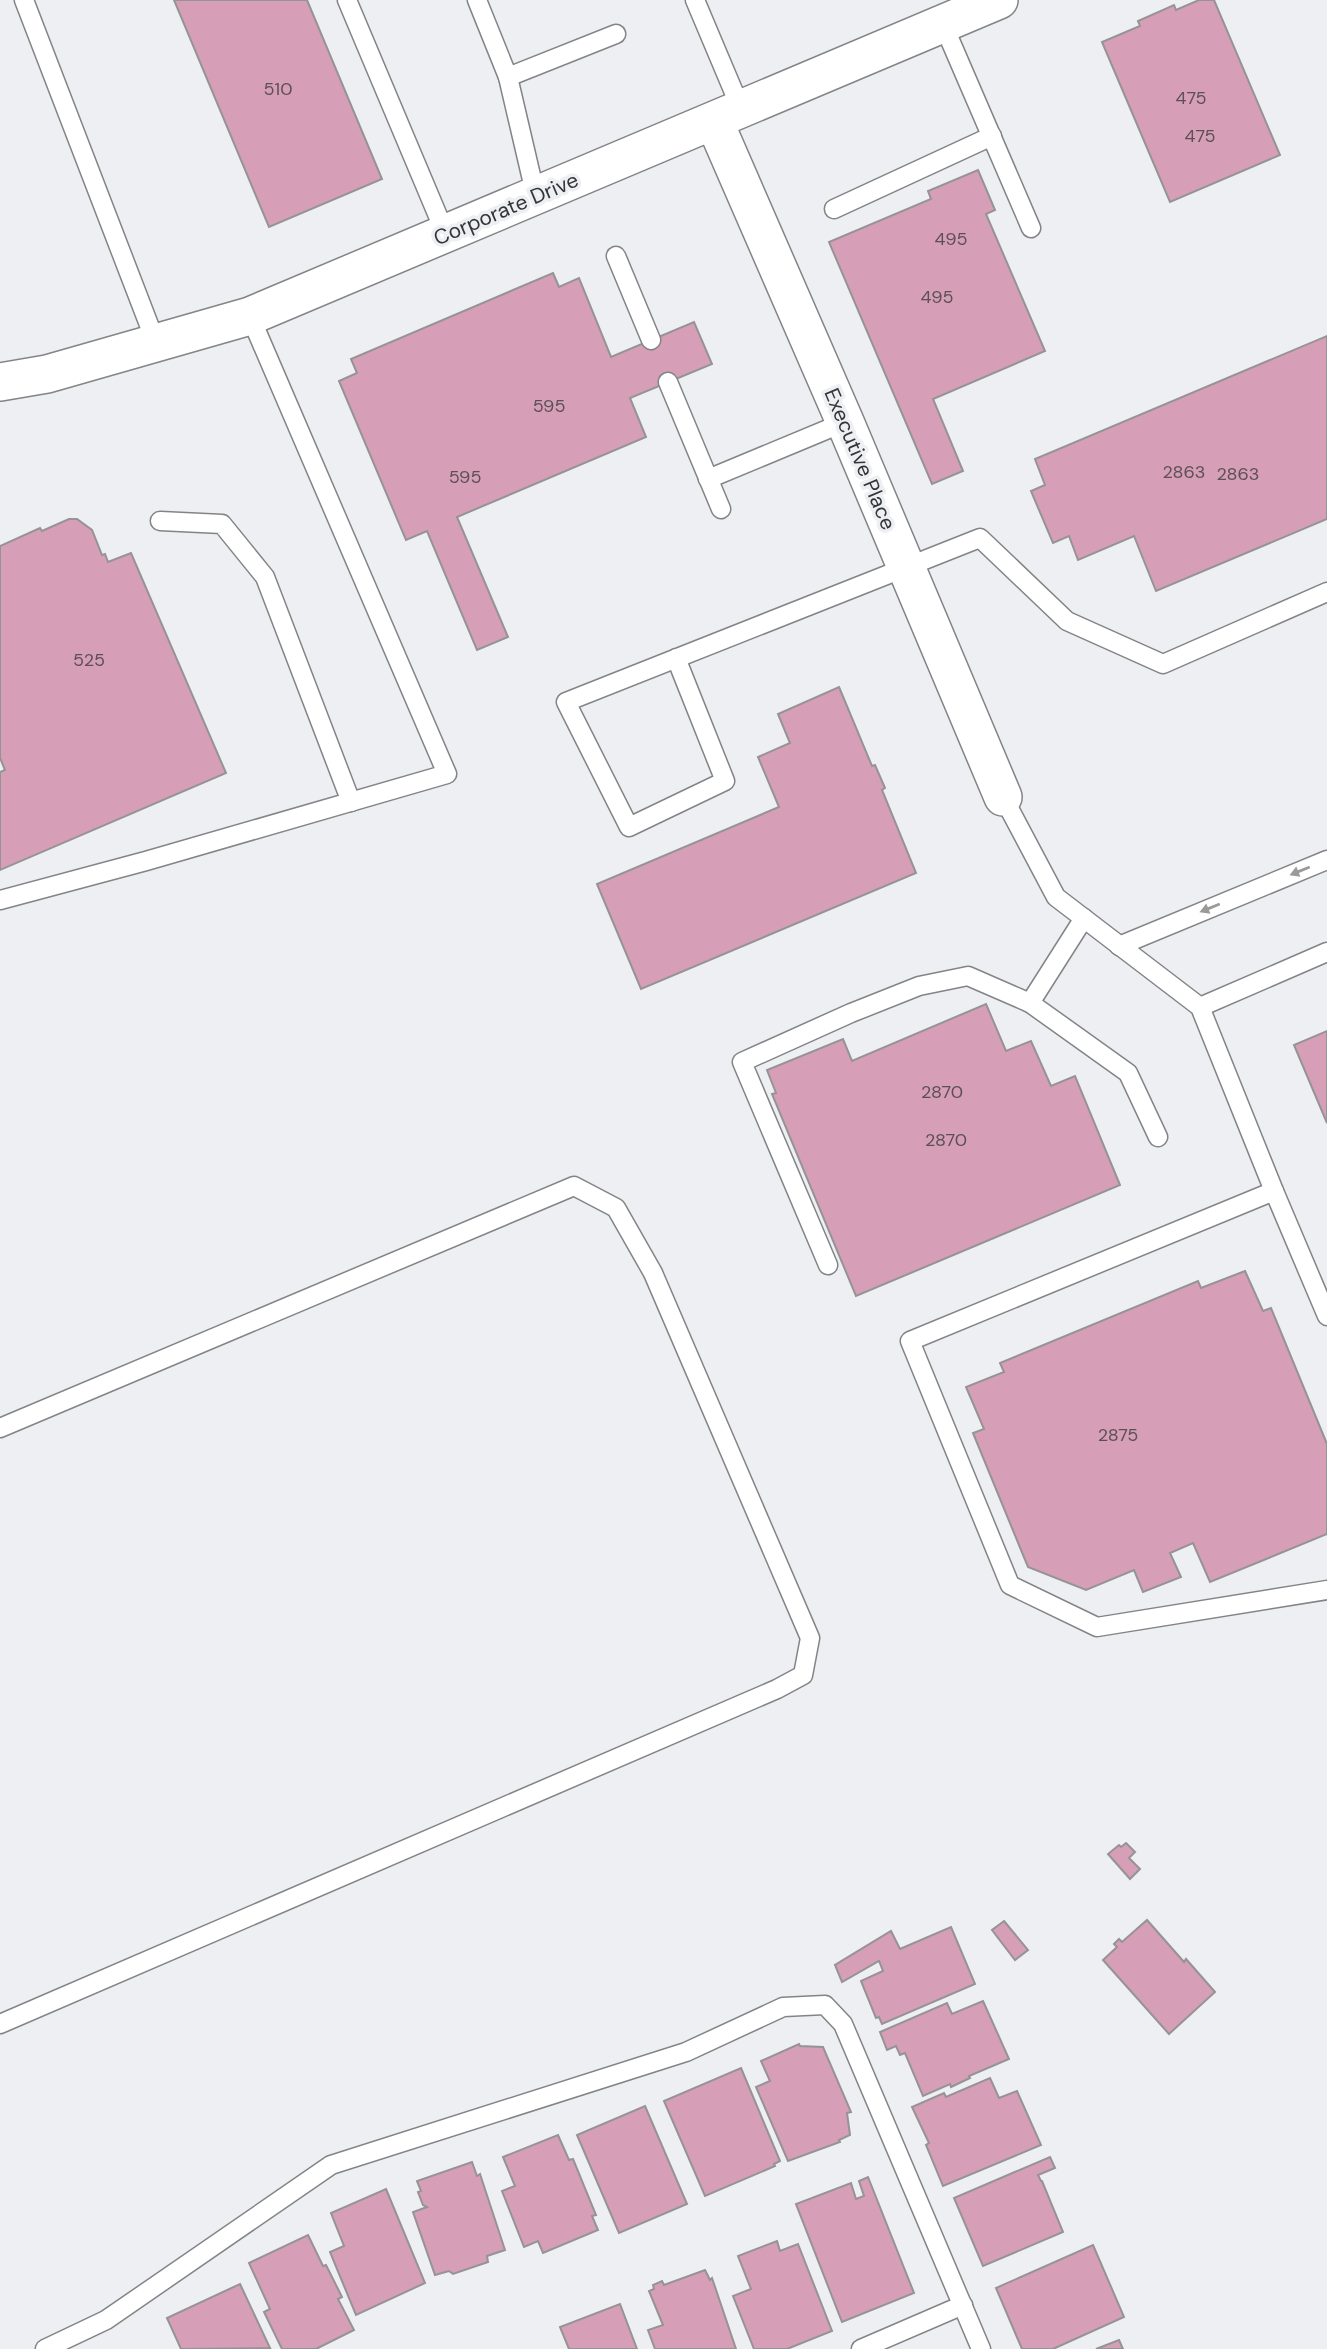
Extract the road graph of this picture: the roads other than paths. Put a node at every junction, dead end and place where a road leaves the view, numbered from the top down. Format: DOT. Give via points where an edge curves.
graph roads {
  1 [pos="24,0"];
  2 [pos="347,0"];
  3 [pos="477,0"];
  4 [pos="695,0"];
  5 [pos="999,0"];
  6 [pos="943,24"];
  7 [pos="616,34"];
  8 [pos="508,76"];
  9 [pos="728,115"];
  10 [pos="992,136"];
  11 [pos="536,197"];
  12 [pos="834,209"];
  13 [pos="1031,228"];
  14 [pos="446,235"];
  15 [pos="616,256"];
  16 [pos="250,316"];
  17 [pos="651,340"];
  18 [pos="156,343"];
  19 [pos="0,382"];
  20 [pos="668,382"];
  21 [pos="845,422"];
  22 [pos="708,480"];
  23 [pos="721,509"];
  24 [pos="160,522"];
  25 [pos="906,566"];
  26 [pos="1327,592"];
  27 [pos="676,658"];
  28 [pos="1003,797"];
  29 [pos="351,802"];
  30 [pos="1327,860"];
  31 [pos="0,900"];
  32 [pos="1084,918"];
  33 [pos="1119,946"];
  34 [pos="1327,952"];
  35 [pos="1030,1003"];
  36 [pos="1200,1007"];
  37 [pos="1158,1138"];
  38 [pos="1274,1191"];
  39 [pos="828,1265"];
  40 [pos="1327,1316"];
  41 [pos="0,1428"];
  42 [pos="1327,1590"];
  43 [pos="0,2024"];
  44 [pos="962,2305"];
  45 [pos="45,2349"];
  46 [pos="861,2349"];
  47 [pos="981,2349"];
  1 -- 18 [label="lane"];
  2 -- 14 [label="lane"];
  3 -- 8 [label="lane"];
  4 -- 9 [label="lane"];
  5 -- 6 [label="street, Corporate Drive"];
  6 -- 9 [label="street, Corporate Drive"];
  6 -- 10 [label="lane"];
  7 -- 8 [label="lane"];
  8 -- 11 [label="lane"];
  9 -- 11 [label="street, Corporate Drive"];
  9 -- 21 [label="street, Executive Place"];
  10 -- 12 [label="lane"];
  10 -- 13 [label="lane"];
  11 -- 14 [label="street, Corporate Drive"];
  14 -- 16 [label="street, Corporate Drive"];
  15 -- 17 [label="lane"];
  16 -- 18 [label="street, Corporate Drive"];
  16 -- 29 [label="lane" via="447,774"];
  18 -- 19 [label="street, Corporate Drive" via="47,374"];
  20 -- 22 [label="lane"];
  21 -- 22 [label="lane"];
  21 -- 25 [label="street, Executive Place"];
  22 -- 23 [label="lane"];
  24 -- 29 [label="lane" via="222,524 265,577"];
  25 -- 26 [label="lane" via="979,538 1067,621 1163,664"];
  25 -- 27 [label="lane"];
  25 -- 28 [label="street, Executive Place"];
  27 -- 27 [label="lane" via="566,702 629,827 726,781"];
  28 -- 32 [label="lane" via="1056,897"];
  29 -- 31 [label="lane"];
  30 -- 33 [label="lane, one-way"];
  32 -- 33 [label="lane"];
  32 -- 35 [label="lane"];
  33 -- 36 [label="lane"];
  34 -- 36 [label="lane"];
  35 -- 37 [label="lane" via="1128,1073"];
  35 -- 39 [label="lane" via="968,976 919,986 742,1062"];
  36 -- 38 [label="lane"];
  38 -- 40 [label="lane"];
  38 -- 42 [label="lane" via="910,1341 1010,1585 1097,1627"];
  41 -- 43 [label="lane" via="574,1185 616,1208 653,1273 810,1638 803,1675 777,1689"];
  44 -- 45 [label="lane" via="843,2024 825,2006 783,2007 686,2052 331,2165 106,2320"];
  44 -- 46 [label="lane"];
  44 -- 47 [label="lane"];
}
